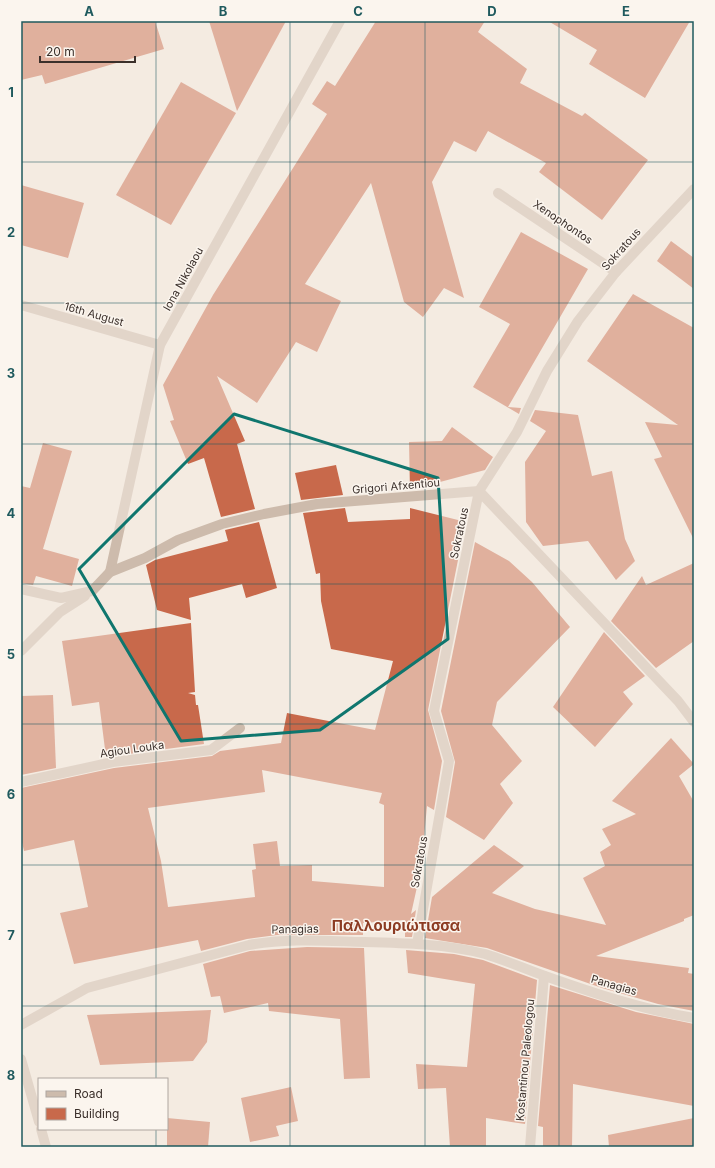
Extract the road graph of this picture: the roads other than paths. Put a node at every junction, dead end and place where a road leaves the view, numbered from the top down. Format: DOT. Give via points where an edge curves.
graph roads {
  1 [pos="340,21"];
  2 [pos="694,189"];
  3 [pos="498,193"];
  4 [pos="616,272"];
  5 [pos="21,305"];
  6 [pos="160,345"];
  7 [pos="479,492"];
  8 [pos="110,572"];
  9 [pos="21,589"];
  10 [pos="92,591"];
  11 [pos="21,651"];
  12 [pos="694,722"];
  13 [pos="240,728"];
  14 [pos="21,782"];
  15 [pos="417,944"];
  16 [pos="544,976"];
  17 [pos="694,1018"];
  18 [pos="21,1026"];
  19 [pos="21,1059"];
  20 [pos="38,1118"];
  21 [pos="41,1130"];
  22 [pos="46,1147"];
  23 [pos="530,1147"];
  1 -- 6 [label="street, Iona Nikolaou"];
  2 -- 4 [label="street, Sokratous"];
  3 -- 4 [label="street, Xenophontos"];
  4 -- 7 [label="street, Sokratous" via="578,321 547,371 517,432"];
  5 -- 6 [label="street, 16th August"];
  6 -- 8 [label="street, Iona Nikolaou"];
  7 -- 8 [label="street, Grigori Afxentiou" via="317,504 264,514 222,524 178,540 145,558"];
  7 -- 12 [label="street" via="678,701"];
  7 -- 15 [label="street, Sokratous" via="434,711 449,761"];
  8 -- 10 [label="street, Grigori Afxentiou"];
  9 -- 10 [label="street" via="61,598"];
  10 -- 11 [label="street, Grigori Afxentiou" via="60,612"];
  13 -- 14 [label="street, Agiou Louka" via="211,750 113,762"];
  15 -- 16 [label="street, Panagias" via="464,949"];
  15 -- 18 [label="street, Panagias" via="293,939 249,945 86,988"];
  16 -- 17 [label="street, Panagias" via="672,1014"];
  16 -- 23 [label="street, Kostantinou Paleologou"];
  19 -- 20 [label="street"];
  21 -- 22 [label="street"];
}
